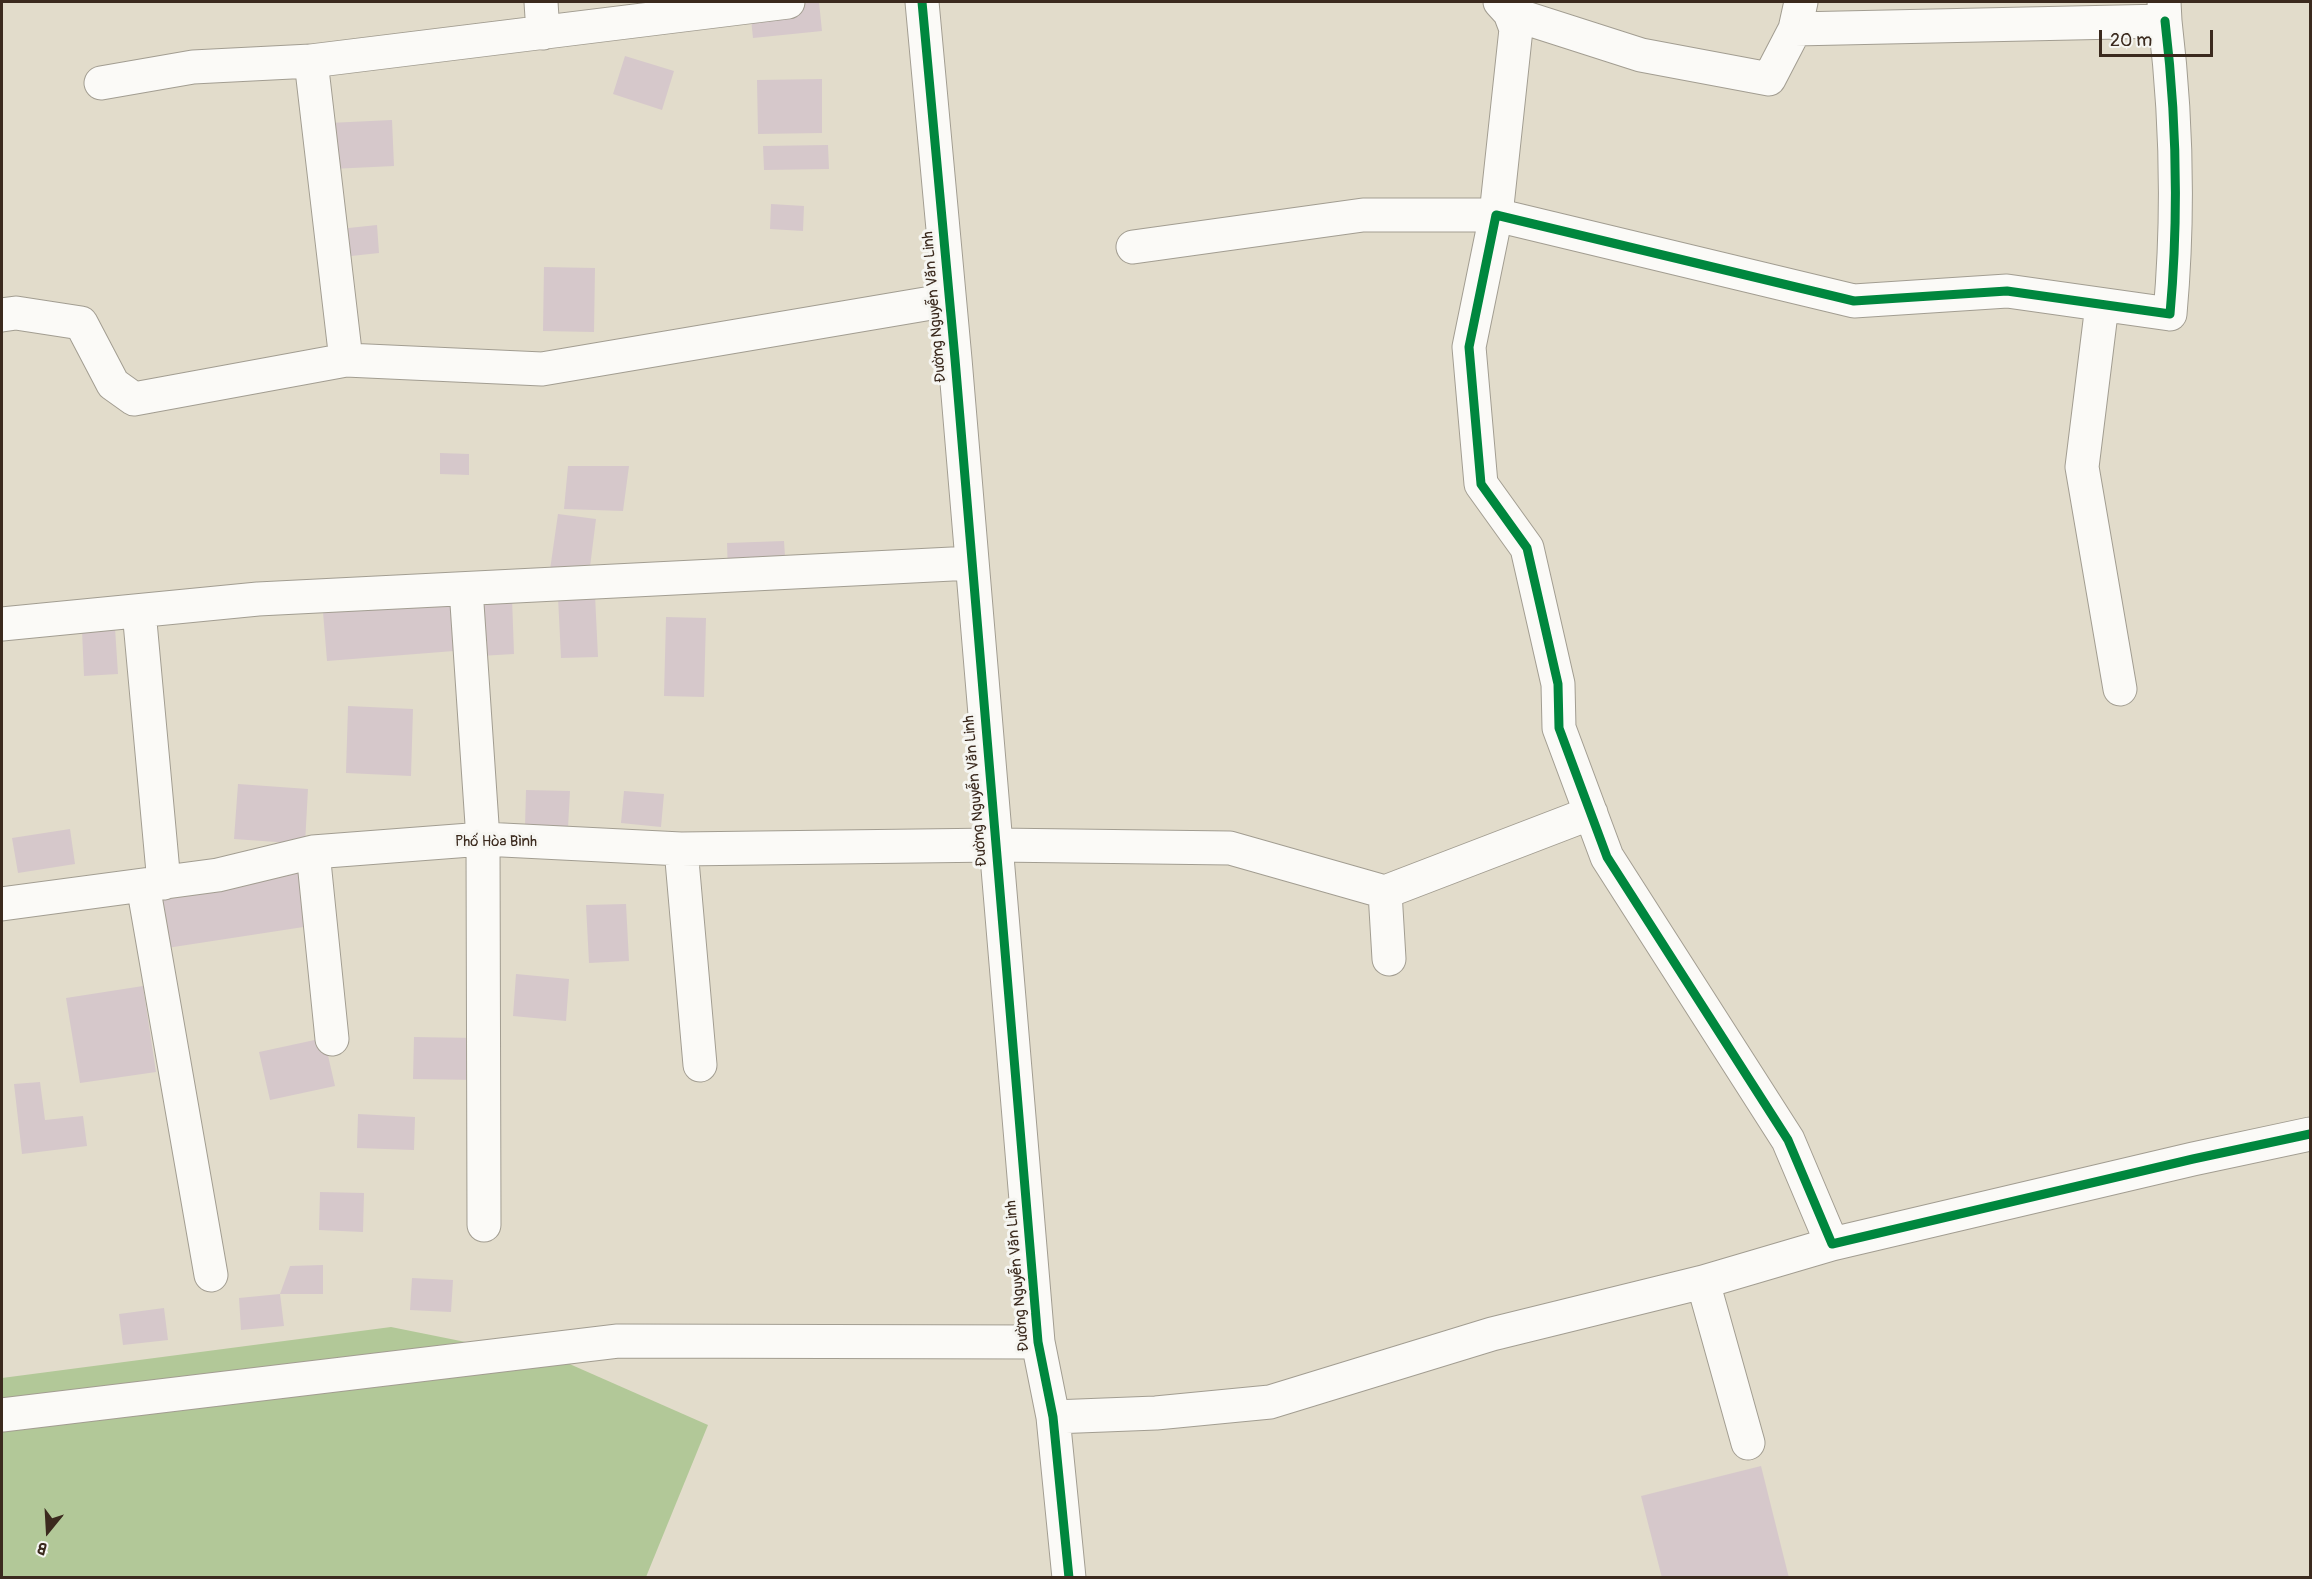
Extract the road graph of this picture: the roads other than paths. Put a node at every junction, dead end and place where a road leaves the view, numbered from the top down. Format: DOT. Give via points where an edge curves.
graph roads {
  1 [pos="788,2"];
  2 [pos="922,2"];
  3 [pos="1505,7"];
  4 [pos="2164,11"];
  5 [pos="1798,15"];
  6 [pos="542,17"];
  7 [pos="311,61"];
  8 [pos="101,82"];
  9 [pos="1496,215"];
  10 [pos="1133,247"];
  11 [pos="949,300"];
  12 [pos="2102,305"];
  13 [pos="2,315"];
  14 [pos="346,360"];
  15 [pos="972,563"];
  16 [pos="466,589"];
  17 [pos="139,611"];
  18 [pos="2,624"];
  19 [pos="2120,689"];
  20 [pos="1591,813"];
  21 [pos="483,839"];
  22 [pos="996,845"];
  23 [pos="681,849"];
  24 [pos="313,852"];
  25 [pos="154,884"];
  26 [pos="1385,892"];
  27 [pos="2,904"];
  28 [pos="1389,959"];
  29 [pos="332,1039"];
  30 [pos="700,1065"];
  31 [pos="2310,1134"];
  32 [pos="484,1225"];
  33 [pos="1832,1244"];
  34 [pos="211,1275"];
  35 [pos="1703,1282"];
  36 [pos="1038,1342"];
  37 [pos="2,1415"];
  38 [pos="1053,1417"];
  39 [pos="1748,1443"];
  40 [pos="1069,1578"];
  1 -- 6 [label="street"];
  2 -- 11 [label="street, Đường Nguyễn Văn Linh"];
  3 -- 5 [label="street" via="1641,55 1768,80"];
  3 -- 9 [label="street" via="1516,29"];
  4 -- 5 [label="street"];
  4 -- 12 [label="street" via="2177,178 2170,314"];
  6 -- 7 [label="street"];
  7 -- 8 [label="street" via="193,67"];
  7 -- 14 [label="street"];
  9 -- 10 [label="street" via="1364,215"];
  9 -- 12 [label="street" via="1854,301 2007,291"];
  9 -- 20 [label="street" via="1469,347 1481,484 1527,548 1558,684 1559,728"];
  11 -- 14 [label="street" via="542,369"];
  11 -- 15 [label="street, Đường Nguyễn Văn Linh"];
  12 -- 19 [label="street" via="2082,467"];
  13 -- 14 [label="street" via="16,313 81,323 113,384 134,399"];
  15 -- 16 [label="street"];
  15 -- 22 [label="street, Đường Nguyễn Văn Linh"];
  16 -- 17 [label="street" via="258,599"];
  16 -- 21 [label="street"];
  17 -- 18 [label="street"];
  17 -- 25 [label="street"];
  20 -- 26 [label="street"];
  20 -- 33 [label="street" via="1608,857 1788,1140"];
  21 -- 23 [label="street, Phố Hòa Bình"];
  21 -- 24 [label="street, Phố Hòa Bình"];
  21 -- 32 [label="street"];
  22 -- 23 [label="street, Phố Hòa Bình"];
  22 -- 26 [label="street, Phố Hòa Bình" via="1230,848"];
  22 -- 36 [label="street, Đường Nguyễn Văn Linh"];
  23 -- 30 [label="street"];
  24 -- 25 [label="street, Phố Hòa Bình" via="218,875"];
  24 -- 29 [label="street"];
  25 -- 27 [label="street, Phố Hòa Bình"];
  25 -- 34 [label="street"];
  26 -- 28 [label="street"];
  31 -- 33 [label="street"];
  33 -- 35 [label="street"];
  35 -- 38 [label="street" via="1492,1334 1270,1402 1156,1413"];
  35 -- 39 [label="street"];
  36 -- 37 [label="street" via="618,1341"];
  36 -- 38 [label="street, Đường Nguyễn Văn Linh"];
  38 -- 40 [label="street, Đường Nguyễn Văn Linh"];
}
